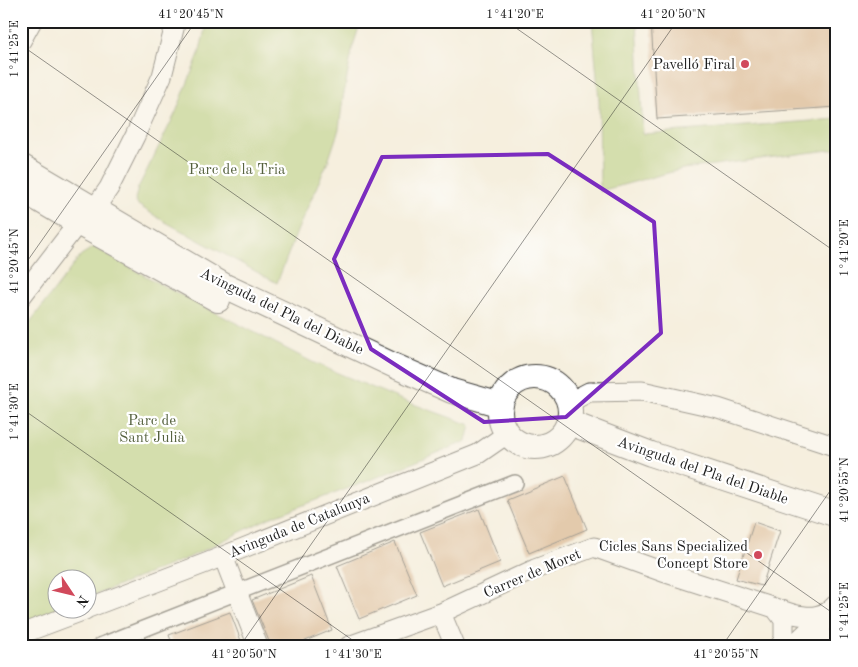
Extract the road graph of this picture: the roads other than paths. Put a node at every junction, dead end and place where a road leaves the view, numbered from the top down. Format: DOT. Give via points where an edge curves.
graph roads {
  1 [pos="32,21"];
  2 [pos="176,21"];
  3 [pos="21,41"];
  4 [pos="21,166"];
  5 [pos="21,189"];
  6 [pos="86,215"];
  7 [pos="21,297"];
  8 [pos="570,413"];
  9 [pos="503,419"];
  10 [pos="837,447"];
  11 [pos="516,484"];
  12 [pos="837,515"];
  13 [pos="222,556"];
  14 [pos="237,592"];
  15 [pos="98,604"];
  16 [pos="775,608"];
  17 [pos="835,609"];
  18 [pos="441,613"];
  19 [pos="57,620"];
  20 [pos="21,634"];
  21 [pos="837,642"];
  22 [pos="100,646"];
  23 [pos="258,646"];
  24 [pos="349,646"];
  25 [pos="455,646"];
  26 [pos="780,646"];
  27 [pos="796,646"];
  28 [pos="810,646"];
  1 -- 3 [label="street"];
  2 -- 6 [label="street" via="162,76 108,188"];
  4 -- 6 [label="street, Avinguda del Pla del Diable"];
  5 -- 6 [label="street, Avinguda del Pla del Diable"];
  6 -- 7 [label="street"];
  6 -- 9 [label="street, Avinguda del Pla del Diable" via="225,286 452,391"];
  8 -- 9 [label="street" via="564,433 557,441 536,448 515,442"];
  8 -- 9 [label="street" via="564,392 556,383 534,377 523,379 505,394"];
  8 -- 10 [label="street" via="589,392 642,391 718,408"];
  8 -- 12 [label="street, Avinguda del Pla del Diable" via="651,454"];
  9 -- 13 [label="street, Avinguda de Catalunya" via="478,454"];
  11 -- 14 [label="street"];
  13 -- 14 [label="street"];
  13 -- 15 [label="street, Avinguda de Catalunya"];
  14 -- 22 [label="street"];
  14 -- 23 [label="street"];
  16 -- 17 [label="street, Carrer de Moret" via="809,617"];
  16 -- 18 [label="street, Carrer de Moret" via="666,574 594,547 536,569"];
  16 -- 26 [label="street" via="784,620 784,639"];
  17 -- 27 [label="street"];
  18 -- 24 [label="street, Carrer de Moret"];
  18 -- 25 [label="street"];
  19 -- 20 [label="street, Avinguda de Catalunya"];
  21 -- 28 [label="street"];
}
